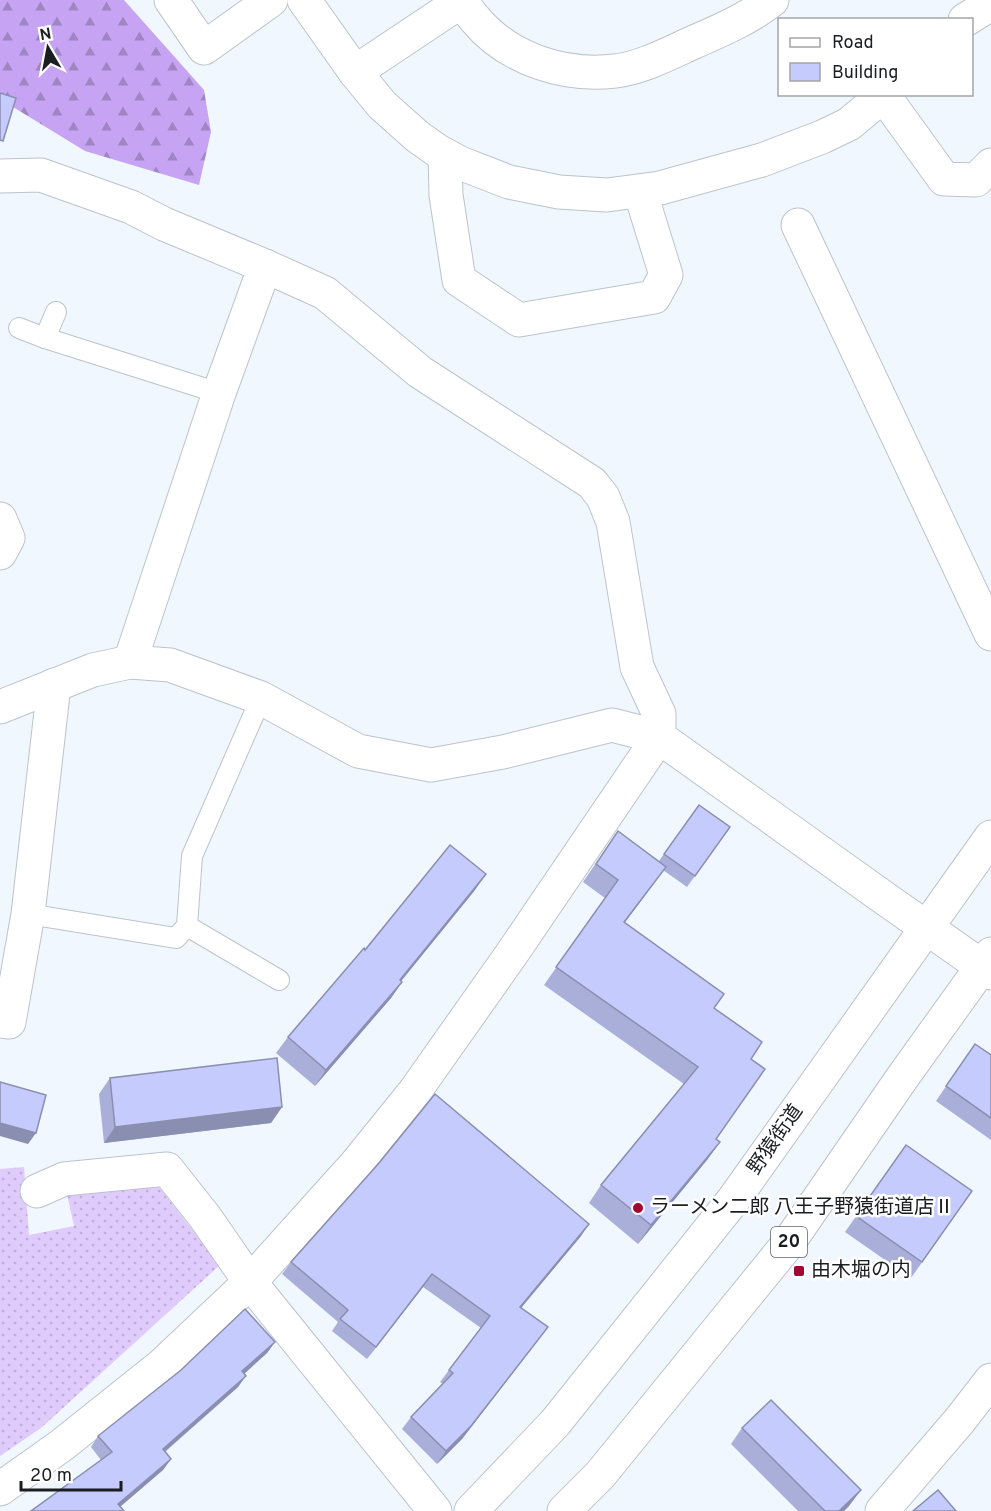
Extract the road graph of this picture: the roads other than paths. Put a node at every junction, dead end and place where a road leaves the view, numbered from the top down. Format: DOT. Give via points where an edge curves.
graph roads {
  1 [pos="171,0"];
  2 [pos="271,0"];
  3 [pos="304,0"];
  4 [pos="462,0"];
  5 [pos="772,0"];
  6 [pos="991,3"];
  7 [pos="968,18"];
  8 [pos="355,72"];
  9 [pos="883,96"];
  10 [pos="885,96"];
  11 [pos="445,155"];
  12 [pos="991,165"];
  13 [pos="0,176"];
  14 [pos="640,191"];
  15 [pos="798,225"];
  16 [pos="265,267"];
  17 [pos="56,312"];
  18 [pos="19,328"];
  19 [pos="45,338"];
  20 [pos="219,393"];
  21 [pos="0,519"];
  22 [pos="0,553"];
  23 [pos="991,634"];
  24 [pos="130,662"];
  25 [pos="54,685"];
  26 [pos="261,698"];
  27 [pos="0,707"];
  28 [pos="659,737"];
  29 [pos="991,837"];
  30 [pos="28,914"];
  31 [pos="187,927"];
  32 [pos="927,928"];
  33 [pos="988,965"];
  34 [pos="279,980"];
  35 [pos="0,1021"];
  36 [pos="37,1191"];
  37 [pos="250,1282"];
  38 [pos="991,1380"];
  39 [pos="0,1489"];
  40 [pos="435,1511"];
  41 [pos="471,1511"];
  42 [pos="564,1511"];
  43 [pos="882,1511"];
  1 -- 2 [label="street" via="204,48"];
  3 -- 8 [label="street"];
  4 -- 5 [label="street" via="475,20 500,44 530,60 559,69 593,72 638,66 723,30"];
  4 -- 8 [label="street"];
  6 -- 7 [label="street"];
  8 -- 11 [label="street" via="382,105"];
  9 -- 14 [label="street" via="849,124 822,137 762,160"];
  10 -- 12 [label="street" via="944,179 976,180"];
  11 -- 14 [label="street" via="532,188 607,195"];
  11 -- 14 [label="street" via="446,195 459,280 519,320 654,297 666,275"];
  13 -- 16 [label="street" via="41,175 131,207"];
  15 -- 23 [label="street"];
  16 -- 20 [label="street"];
  16 -- 28 [label="street" via="325,293 420,372 592,483 603,497 613,522 637,667 659,714"];
  17 -- 19 [label="lane"];
  18 -- 19 [label="lane"];
  19 -- 20 [label="lane"];
  20 -- 24 [label="street"];
  21 -- 22 [label="street" via="8,538"];
  24 -- 25 [label="street" via="93,670"];
  24 -- 26 [label="street" via="170,665"];
  25 -- 27 [label="street"];
  25 -- 30 [label="street"];
  26 -- 28 [label="street" via="358,751 431,765 612,725"];
  26 -- 31 [label="lane" via="192,856"];
  28 -- 32 [label="street"];
  28 -- 37 [label="street" via="415,1091 356,1164"];
  29 -- 32 [label="street, 野猿街道"];
  30 -- 31 [label="lane" via="176,938"];
  30 -- 35 [label="street" via="9,1022"];
  31 -- 34 [label="lane"];
  32 -- 33 [label="street"];
  32 -- 41 [label="street, 野猿街道" via="734,1199 555,1423"];
  33 -- 42 [label="street, 20" via="902,1078 787,1245 600,1474"];
  36 -- 37 [label="street" via="64,1179 167,1169"];
  37 -- 39 [label="street" via="160,1366"];
  37 -- 40 [label="street"];
  38 -- 43 [label="street"];
}
